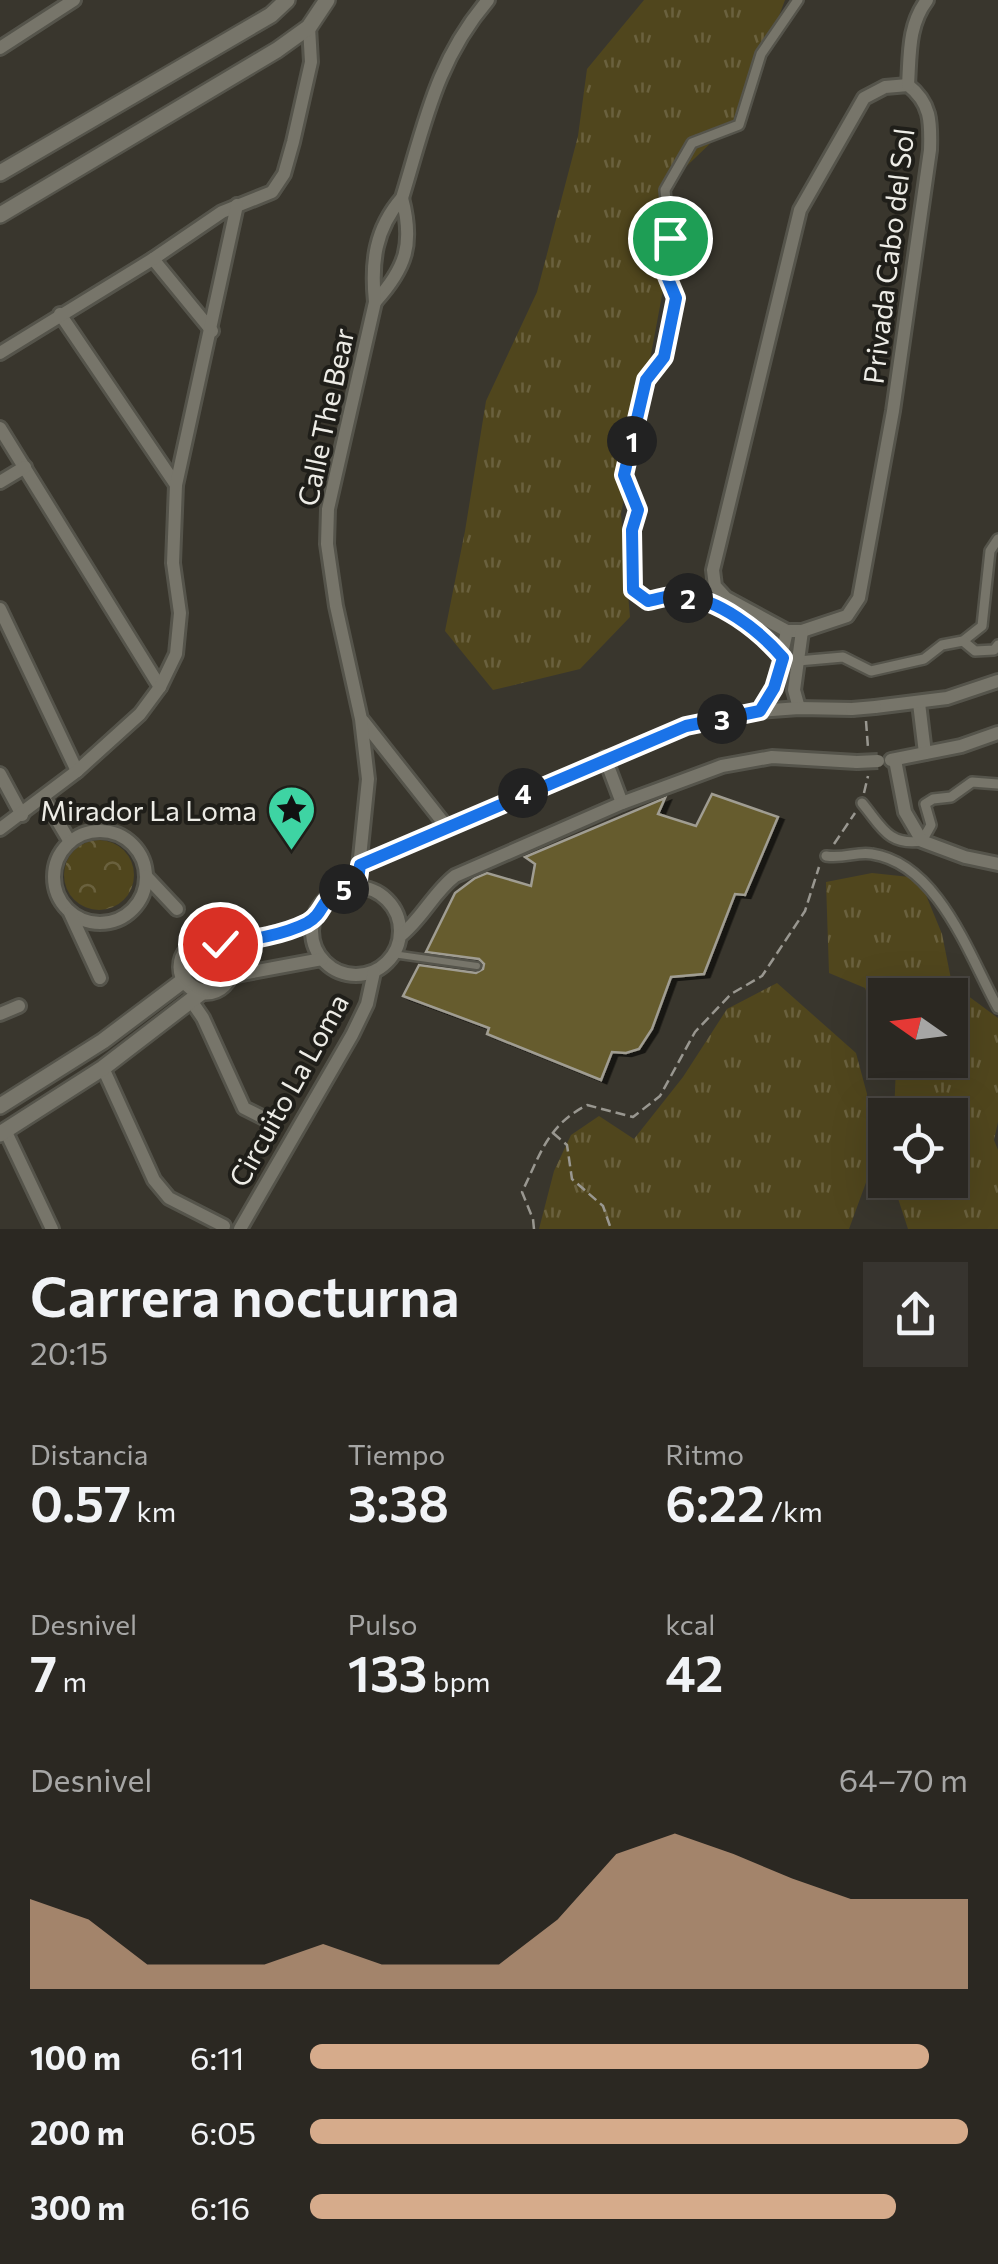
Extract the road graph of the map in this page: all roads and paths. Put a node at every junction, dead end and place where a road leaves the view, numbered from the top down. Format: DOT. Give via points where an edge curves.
graph roads {
  1 [pos="74,0"];
  2 [pos="287,0"];
  3 [pos="327,0"];
  4 [pos="488,0"];
  5 [pos="798,0"];
  6 [pos="927,0"];
  7 [pos="309,27"];
  8 [pos="1,44"];
  9 [pos="908,85"];
  10 [pos="65,134"];
  11 [pos="80,165"];
  12 [pos="0,174"];
  13 [pos="402,198"];
  14 [pos="237,205"];
  15 [pos="0,215"];
  16 [pos="153,259"];
  17 [pos="375,302"];
  18 [pos="60,314"];
  19 [pos="212,331"];
  20 [pos="0,353"];
  21 [pos="0,428"];
  22 [pos="25,466"];
  23 [pos="0,482"];
  24 [pos="176,485"];
  25 [pos="998,539"];
  26 [pos="0,608"];
  27 [pos="794,631"];
  28 [pos="964,641"];
  29 [pos="998,644"];
  30 [pos="783,658"];
  31 [pos="798,661"];
  32 [pos="998,681"];
  33 [pos="160,687"];
  34 [pos="919,703"];
  35 [pos="799,708"];
  36 [pos="760,711"];
  37 [pos="870,713"];
  38 [pos="361,719"];
  39 [pos="998,733"];
  40 [pos="925,753"];
  41 [pos="605,758"];
  42 [pos="868,760"];
  43 [pos="895,760"];
  44 [pos="78,771"];
  45 [pos="0,774"];
  46 [pos="869,774"];
  47 [pos="998,784"];
  48 [pos="44,798"];
  49 [pos="622,802"];
  50 [pos="862,803"];
  51 [pos="22,815"];
  52 [pos="446,826"];
  53 [pos="0,829"];
  54 [pos="70,842"];
  55 [pos="922,842"];
  56 [pos="904,844"];
  57 [pos="826,856"];
  58 [pos="888,858"];
  59 [pos="998,864"];
  60 [pos="360,865"];
  61 [pos="146,876"];
  62 [pos="357,887"];
  63 [pos="177,909"];
  64 [pos="70,912"];
  65 [pos="313,920"];
  66 [pos="400,936"];
  67 [pos="220,944"];
  68 [pos="394,954"];
  69 [pos="322,959"];
  70 [pos="478,966"];
  71 [pos="374,972"];
  72 [pos="231,976"];
  73 [pos="100,978"];
  74 [pos="184,980"];
  75 [pos="197,997"];
  76 [pos="19,1006"];
  77 [pos="998,1008"];
  78 [pos="0,1014"];
  79 [pos="64,1067"];
  80 [pos="103,1068"];
  81 [pos="76,1084"];
  82 [pos="0,1106"];
  83 [pos="272,1122"];
  84 [pos="3,1132"];
  85 [pos="552,1132"];
  86 [pos="224,1226"];
  87 [pos="52,1229"];
  88 [pos="240,1229"];
  89 [pos="534,1229"];
  90 [pos="611,1229"];
  1 -- 8 [label="street"];
  2 -- 10 [label="street"];
  3 -- 7 [label="street"];
  4 -- 13 [label="street, Calle The Bear" via="442,68"];
  5 -- 30 [label="street" via="761,54 739,125 692,143 664,190 666,274 676,298 664,357 646,380 624,475 638,510 633,590 648,601 679,595 713,605 762,634"];
  6 -- 9 [label="street" via="911,35"];
  7 -- 11 [label="street"];
  7 -- 14 [label="street" via="311,62 284,174 272,192"];
  9 -- 27 [label="street, Privada Cabo del Sol" via="922,95 931,117 930,150 859,598 847,616"];
  9 -- 27 [label="street, Privada Cabo del Sol" via="864,98 800,210 713,570 726,598"];
  10 -- 11 [label="street"];
  10 -- 12 [label="street"];
  11 -- 15 [label="street"];
  13 -- 17 [label="street, Calle The Bear" via="375,245"];
  13 -- 17 [label="street, Calle The Bear" via="407,252 396,279"];
  14 -- 16 [label="street"];
  14 -- 19 [label="street"];
  16 -- 18 [label="street"];
  16 -- 19 [label="street"];
  17 -- 38 [label="street, Calle The Bear" via="328,508 326,544"];
  18 -- 20 [label="street"];
  18 -- 24 [label="street"];
  19 -- 24 [label="street"];
  21 -- 22 [label="street"];
  22 -- 23 [label="street"];
  22 -- 33 [label="street"];
  24 -- 33 [label="street" via="173,563 180,612 176,654"];
  25 -- 28 [label="street" via="990,551 982,626"];
  26 -- 44 [label="street"];
  27 -- 30 [label="street"];
  27 -- 31 [label="street"];
  28 -- 29 [label="street" via="975,652"];
  28 -- 31 [label="street" via="871,671 843,657"];
  30 -- 31 [label="street"];
  30 -- 36 [label="street"];
  31 -- 35 [label="street"];
  32 -- 34 [label="street"];
  33 -- 44 [label="street"];
  34 -- 37 [label="street"];
  34 -- 40 [label="street"];
  35 -- 36 [label="street"];
  35 -- 37 [label="street, bridge"];
  36 -- 41 [label="street" via="686,726"];
  37 -- 42 [label="path"];
  38 -- 52 [label="street, Calle The Bear"];
  38 -- 60 [label="street, Calle The Bear" via="368,779"];
  39 -- 40 [label="street"];
  40 -- 43 [label="street"];
  41 -- 49 [label="street"];
  41 -- 52 [label="street"];
  42 -- 43 [label="street"];
  42 -- 49 [label="street" via="772,757 722,766"];
  43 -- 55 [label="street" via="906,812"];
  44 -- 48 [label="street"];
  45 -- 51 [label="street"];
  46 -- 50 [label="path"];
  47 -- 55 [label="street" via="972,782 925,804 931,825"];
  48 -- 51 [label="street"];
  48 -- 54 [label="street"];
  49 -- 66 [label="street" via="456,876"];
  50 -- 56 [label="street" via="892,840"];
  50 -- 57 [label="path"];
  51 -- 53 [label="street"];
  52 -- 60 [label="street"];
  54 -- 61 [label="street" via="97,830 126,838"];
  54 -- 64 [label="street" via="54,869 54,885"];
  55 -- 56 [label="street"];
  55 -- 59 [label="street"];
  56 -- 58 [label="street"];
  57 -- 58 [label="street" via="868,852"];
  57 -- 85 [label="path" via="804,911 762,976 731,994 695,1032 660,1096 633,1118 588,1105"];
  58 -- 77 [label="street" via="919,878 961,932"];
  60 -- 62 [label="street, Calle The Bear"];
  61 -- 63 [label="street"];
  61 -- 64 [label="street" via="138,904 114,922 83,921"];
  62 -- 65 [label="street" via="330,896"];
  62 -- 66 [label="street" via="390,902"];
  64 -- 73 [label="street"];
  65 -- 67 [label="street"];
  65 -- 69 [label="street" via="312,940"];
  66 -- 68 [label="street"];
  67 -- 72 [label="street" via="231,958"];
  67 -- 74 [label="street" via="188,948"];
  68 -- 70 [label="lane"];
  68 -- 71 [label="street"];
  69 -- 71 [label="street" via="346,974"];
  69 -- 72 [label="street"];
  71 -- 88 [label="street, Circuito La Loma" via="352,1036"];
  72 -- 75 [label="street"];
  74 -- 75 [label="street"];
  74 -- 79 [label="street"];
  75 -- 80 [label="street"];
  75 -- 83 [label="street" via="244,1108"];
  76 -- 78 [label="street"];
  79 -- 81 [label="street"];
  79 -- 82 [label="street"];
  80 -- 81 [label="street"];
  80 -- 86 [label="street" via="154,1180 169,1198"];
  81 -- 84 [label="street"];
  84 -- 87 [label="street"];
  85 -- 89 [label="path" via="522,1192"];
  85 -- 90 [label="path" via="567,1145 572,1179 603,1206"];
}
